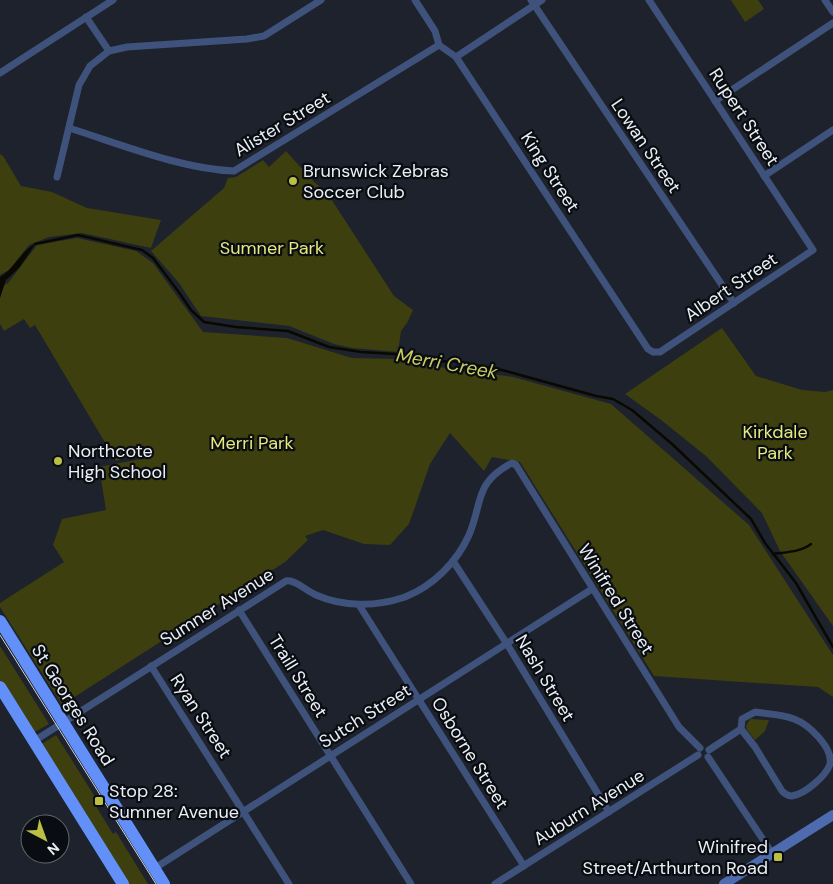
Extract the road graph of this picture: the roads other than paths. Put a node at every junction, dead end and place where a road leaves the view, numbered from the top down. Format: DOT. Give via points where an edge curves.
graph roads {
  1 [pos="113,0"];
  2 [pos="321,0"];
  3 [pos="415,0"];
  4 [pos="542,0"];
  5 [pos="649,0"];
  6 [pos="825,0"];
  7 [pos="532,3"];
  8 [pos="833,12"];
  9 [pos="86,17"];
  10 [pos="833,22"];
  11 [pos="439,45"];
  12 [pos="109,50"];
  13 [pos="456,57"];
  14 [pos="0,74"];
  15 [pos="715,101"];
  16 [pos="69,128"];
  17 [pos="833,130"];
  18 [pos="764,176"];
  19 [pos="57,177"];
  20 [pos="813,250"];
  21 [pos="734,303"];
  22 [pos="665,350"];
  23 [pos="512,463"];
  24 [pos="453,562"];
  25 [pos="592,589"];
  26 [pos="359,605"];
  27 [pos="239,610"];
  28 [pos="0,621"];
  29 [pos="507,644"];
  30 [pos="151,666"];
  31 [pos="0,687"];
  32 [pos="419,700"];
  33 [pos="63,722"];
  34 [pos="741,729"];
  35 [pos="34,741"];
  36 [pos="699,752"];
  37 [pos="708,754"];
  38 [pos="330,756"];
  39 [pos="244,810"];
  40 [pos="609,812"];
  41 [pos="833,815"];
  42 [pos="772,853"];
  43 [pos="524,866"];
  44 [pos="154,868"];
  45 [pos="499,883"];
  46 [pos="123,884"];
  47 [pos="164,884"];
  48 [pos="289,884"];
  49 [pos="411,884"];
  50 [pos="724,884"];
  1 -- 9 [label="street"];
  2 -- 12 [label="street" via="264,36"];
  3 -- 11 [label="street" via="435,31"];
  4 -- 7 [label="street"];
  5 -- 15 [label="street, Rupert Street"];
  6 -- 8 [label="street"];
  7 -- 13 [label="street"];
  7 -- 21 [label="street, Lowan Street"];
  9 -- 12 [label="street"];
  9 -- 14 [label="street"];
  10 -- 15 [label="street"];
  11 -- 13 [label="street, King Street"];
  11 -- 16 [label="street, Alister Street" via="234,171 188,165"];
  12 -- 16 [label="street" via="90,66 79,85"];
  13 -- 22 [label="street, King Street" via="648,349 653,352"];
  15 -- 18 [label="street, Rupert Street"];
  16 -- 19 [label="street"];
  17 -- 18 [label="street"];
  18 -- 20 [label="street, Rupert Street"];
  20 -- 21 [label="street, Albert Street"];
  21 -- 22 [label="street, Albert Street"];
  23 -- 24 [label="street, Sumner Avenue" via="500,469 487,483 479,497 469,535"];
  23 -- 25 [label="street, Winifred Street"];
  24 -- 26 [label="street, Sumner Avenue" via="434,579 406,596"];
  24 -- 29 [label="street, Nash Street"];
  25 -- 29 [label="street, Sutch Street"];
  25 -- 36 [label="street, Winifred Street" via="679,727"];
  26 -- 27 [label="street, Sumner Avenue" via="316,596 288,580"];
  26 -- 32 [label="street, Osborne Street"];
  27 -- 30 [label="street, Sumner Avenue"];
  27 -- 38 [label="street, Traill Street"];
  28 -- 33 [label="highway, St Georges Road"];
  29 -- 32 [label="street, Sutch Street"];
  29 -- 40 [label="street, Nash Street"];
  30 -- 33 [label="street, Sumner Avenue"];
  30 -- 39 [label="street, Ryan Street"];
  31 -- 35 [label="highway"];
  32 -- 38 [label="street, Sutch Street"];
  32 -- 43 [label="street, Osborne Street"];
  33 -- 35 [label="street, Sumner Avenue"];
  33 -- 44 [label="highway, St Georges Road"];
  34 -- 34 [label="street" via="742,719 756,712 792,718 814,731 831,756 830,764 822,777 807,789 793,796 787,795"];
  34 -- 37 [label="street"];
  35 -- 46 [label="highway"];
  36 -- 37 [label="street" via="702,759"];
  36 -- 40 [label="street, Auburn Avenue"];
  37 -- 42 [label="street"];
  38 -- 39 [label="street, Sutch Street"];
  38 -- 49 [label="street, Traill Street"];
  39 -- 44 [label="street, Sutch Street"];
  39 -- 48 [label="street, Ryan Street"];
  40 -- 43 [label="street, Auburn Avenue"];
  41 -- 42 [label="street"];
  42 -- 50 [label="street"];
  43 -- 45 [label="street, Auburn Avenue"];
  44 -- 47 [label="highway, St Georges Road"];
}
